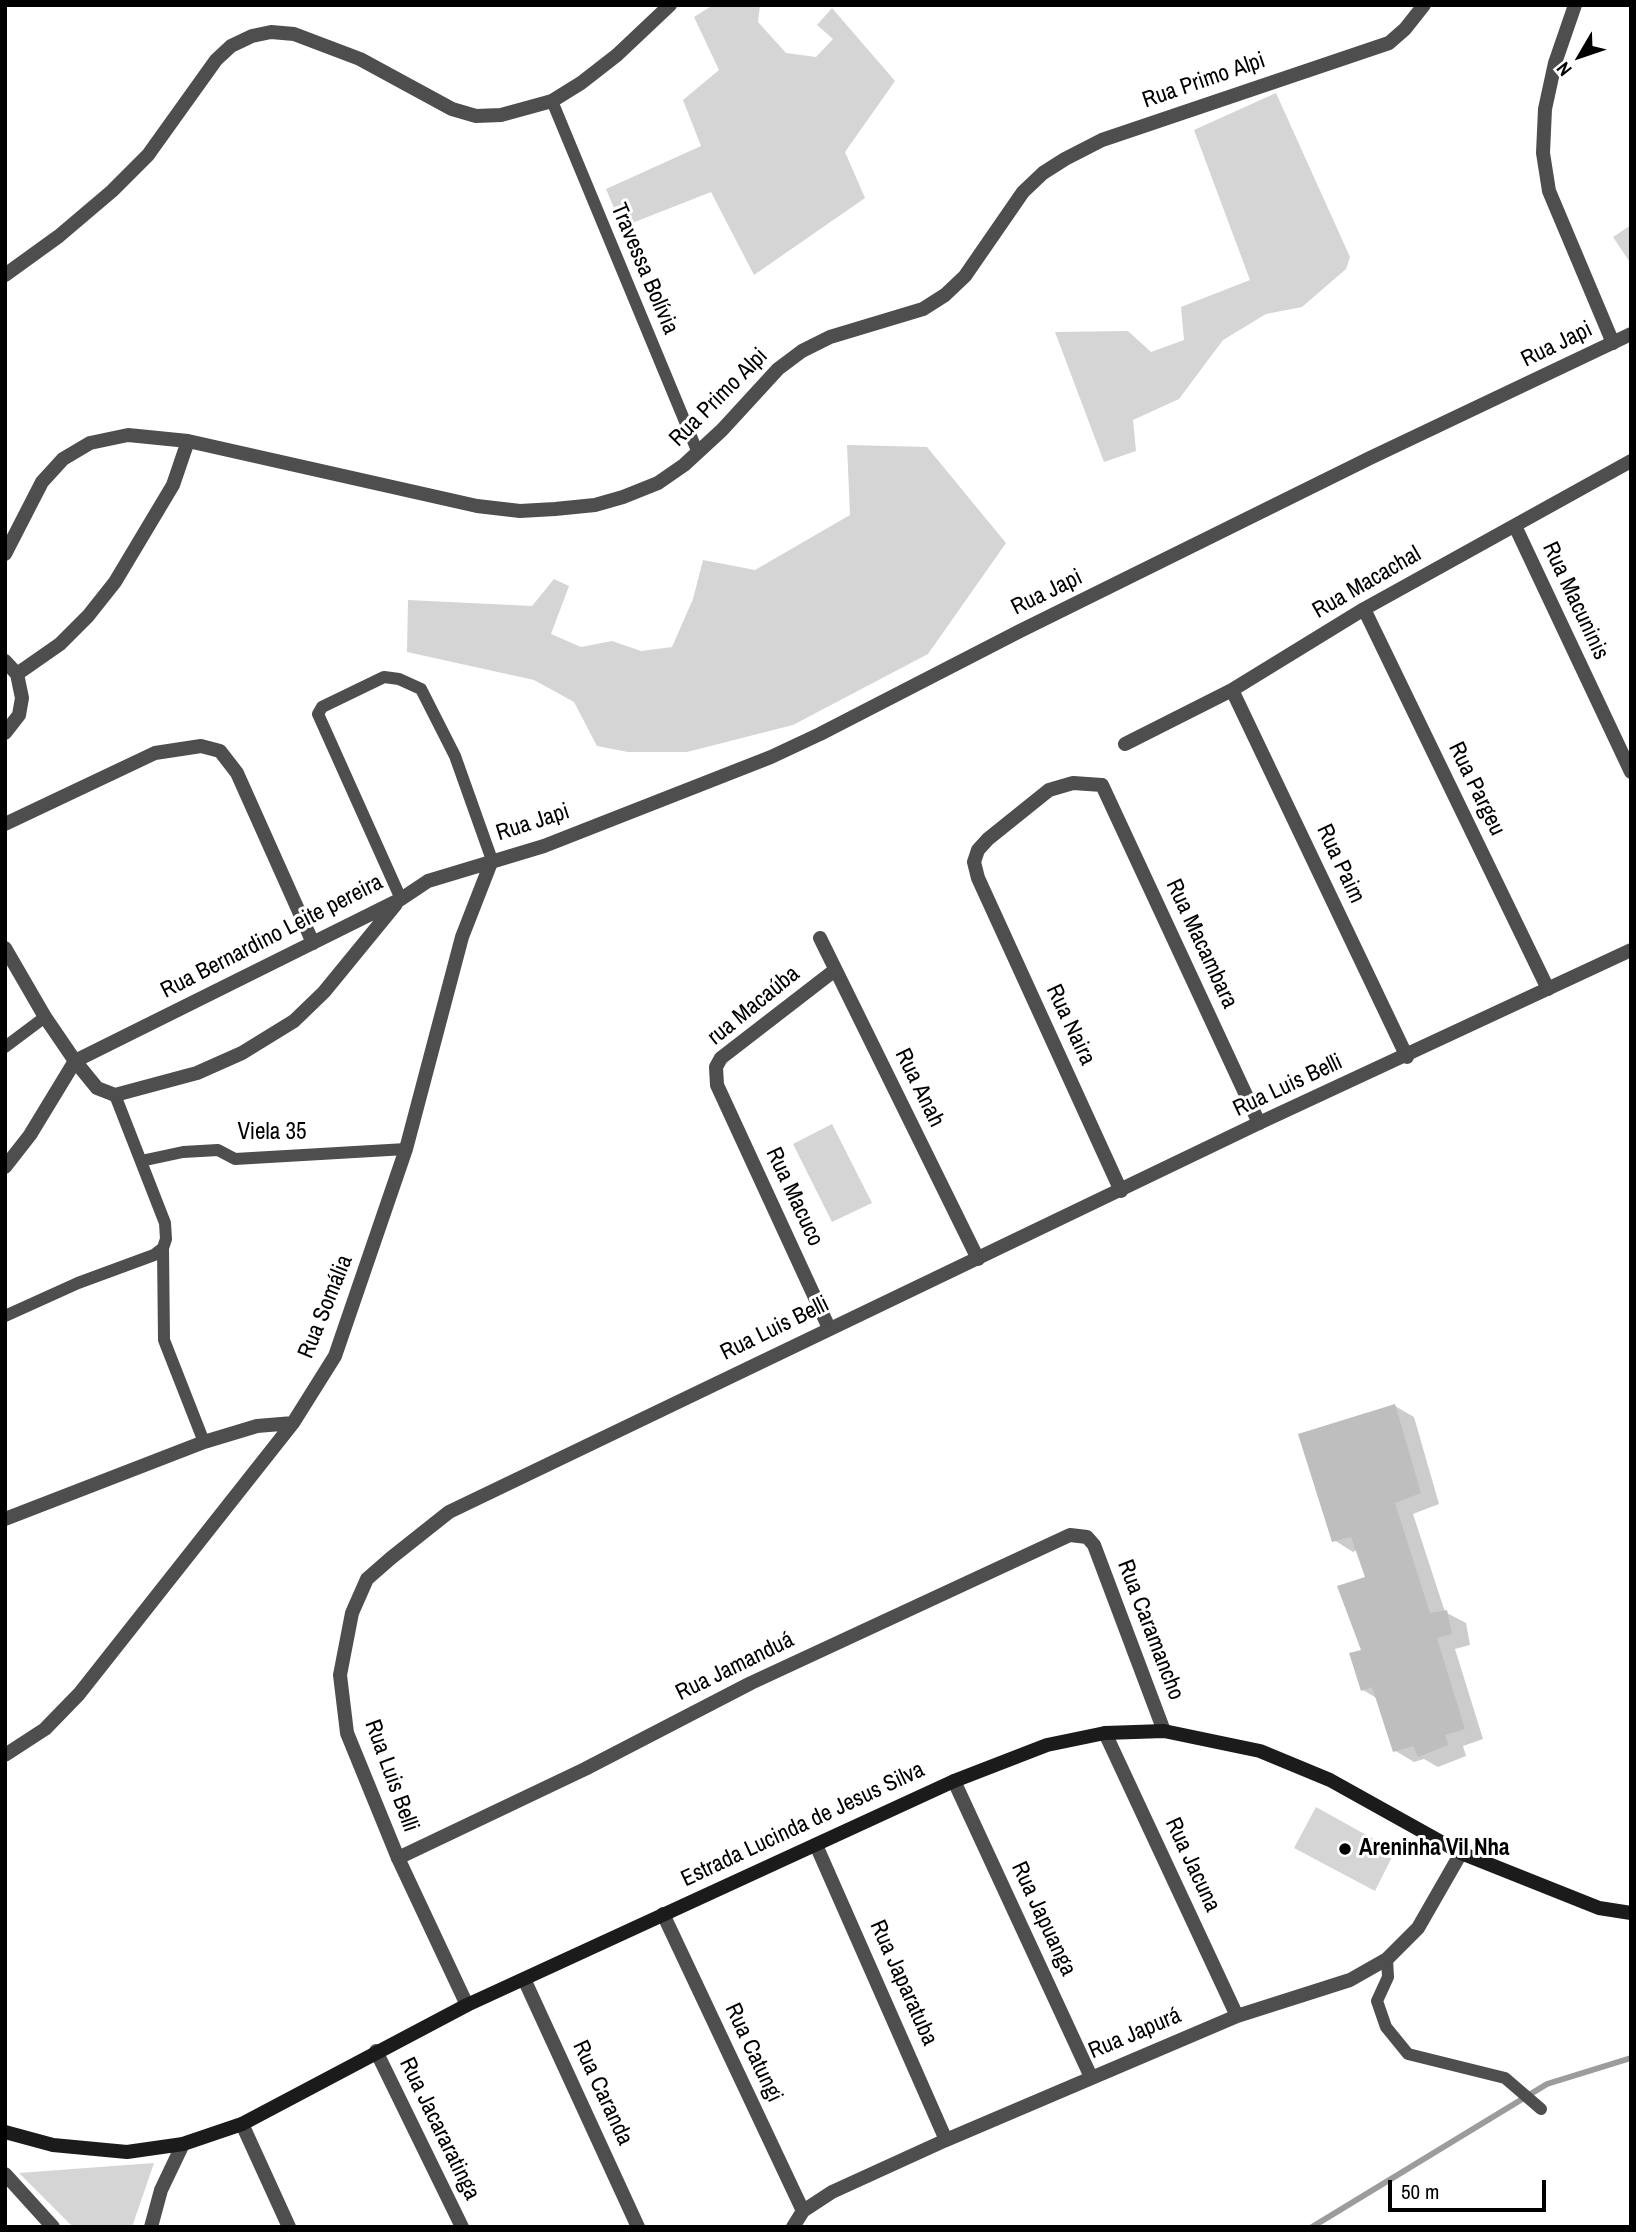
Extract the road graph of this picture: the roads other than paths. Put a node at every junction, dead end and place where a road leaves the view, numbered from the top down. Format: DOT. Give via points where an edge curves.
graph roads {
  1 [pos="670,5"];
  2 [pos="1424,5"];
  3 [pos="1575,5"];
  4 [pos="552,101"];
  5 [pos="5,275"];
  6 [pos="1631,334"];
  7 [pos="1613,343"];
  8 [pos="188,441"];
  9 [pos="698,453"];
  10 [pos="1631,461"];
  11 [pos="1515,526"];
  12 [pos="5,554"];
  13 [pos="1364,609"];
  14 [pos="5,661"];
  15 [pos="17,674"];
  16 [pos="1232,690"];
  17 [pos="5,733"];
  18 [pos="1125,744"];
  19 [pos="1631,772"];
  20 [pos="1102,785"];
  21 [pos="5,824"];
  22 [pos="492,860"];
  23 [pos="401,899"];
  24 [pos="820,938"];
  25 [pos="313,943"];
  26 [pos="5,948"];
  27 [pos="1631,950"];
  28 [pos="835,970"];
  29 [pos="1548,989"];
  30 [pos="45,1017"];
  31 [pos="5,1047"];
  32 [pos="1407,1056"];
  33 [pos="75,1061"];
  34 [pos="717,1085"];
  35 [pos="115,1095"];
  36 [pos="1259,1123"];
  37 [pos="406,1149"];
  38 [pos="141,1161"];
  39 [pos="5,1167"];
  40 [pos="1121,1191"];
  41 [pos="163,1248"];
  42 [pos="978,1259"];
  43 [pos="5,1316"];
  44 [pos="829,1328"];
  45 [pos="293,1423"];
  46 [pos="204,1442"];
  47 [pos="5,1519"];
  48 [pos="1094,1545"];
  49 [pos="1164,1731"];
  50 [pos="1105,1733"];
  51 [pos="5,1755"];
  52 [pos="954,1781"];
  53 [pos="816,1845"];
  54 [pos="1461,1853"];
  55 [pos="398,1858"];
  56 [pos="1631,1913"];
  57 [pos="663,1914"];
  58 [pos="1387,1959"];
  59 [pos="524,1979"];
  60 [pos="467,2006"];
  61 [pos="1237,2016"];
  62 [pos="376,2051"];
  63 [pos="1091,2077"];
  64 [pos="1541,2109"];
  65 [pos="242,2124"];
  66 [pos="5,2132"];
  67 [pos="946,2140"];
  68 [pos="183,2144"];
  69 [pos="5,2174"];
  70 [pos="803,2211"];
  71 [pos="53,2227"];
  72 [pos="150,2227"];
  73 [pos="289,2227"];
  74 [pos="462,2227"];
  75 [pos="638,2227"];
  76 [pos="793,2227"];
  1 -- 4 [label="street" via="618,55"];
  2 -- 9 [label="street, Rua Primo Alpi" via="1389,43 1102,140 1065,159 1023,192 965,276 945,295 923,309 830,337 802,351 778,369"];
  3 -- 7 [label="street" via="1545,109 1543,153 1549,191"];
  4 -- 5 [label="street" via="501,115 476,116 434,101 328,46 294,34 252,36 216,61 175,121 130,173 60,236"];
  4 -- 9 [label="lane, Travessa Bolívia"];
  6 -- 7 [label="street, Rua Japi"];
  7 -- 22 [label="street, Rua Japi" via="1357,464 771,757 544,846"];
  8 -- 9 [label="street, Rua Primo Alpi" via="477,506 520,511 595,505 623,497 658,483"];
  8 -- 12 [label="street, Rua Primo Alpi" via="128,435 90,443 63,459 42,482"];
  8 -- 15 [label="street" via="168,494 114,582 60,644"];
  10 -- 11 [label="street, Rua Macachal"];
  11 -- 13 [label="street, Rua Macachal"];
  11 -- 19 [label="street, Rua Macuninis"];
  13 -- 16 [label="street, Rua Macachal"];
  13 -- 29 [label="street, Rua Pargeu"];
  14 -- 15 [label="street"];
  15 -- 17 [label="street" via="22,698 19,715"];
  16 -- 18 [label="street, Rua Macachal"];
  16 -- 32 [label="street, Rua Paim"];
  20 -- 36 [label="street, Rua Macambara"];
  20 -- 40 [label="street, Rua Naira" via="1073,783 1049,790 978,850 974,862"];
  21 -- 25 [label="street" via="155,753 201,747 220,751 237,773"];
  22 -- 23 [label="street, Rua Bernardino Leite pereira" via="428,881"];
  22 -- 23 [label="lane" via="455,756 421,689 399,678 384,677 318,713"];
  22 -- 37 [label="street, Rua Somália" via="462,937"];
  23 -- 25 [label="street, Rua Bernardino Leite pereira"];
  23 -- 35 [label="street" via="294,1021 242,1053 197,1073"];
  24 -- 28 [label="street, Rua Anah"];
  25 -- 33 [label="street, Rua Bernardino Leite pereira"];
  26 -- 30 [label="street"];
  27 -- 29 [label="street, Rua Luis Belli"];
  28 -- 34 [label="street, rua Macaúba" via="722,1058 716,1067"];
  28 -- 42 [label="street, Rua Anah"];
  29 -- 32 [label="street, Rua Luis Belli"];
  30 -- 31 [label="lane"];
  30 -- 33 [label="street"];
  32 -- 36 [label="street, Rua Luis Belli"];
  33 -- 35 [label="street" via="97,1088"];
  33 -- 39 [label="street"];
  34 -- 44 [label="street, Rua Macuco"];
  35 -- 38 [label="lane"];
  36 -- 40 [label="street, Rua Luis Belli"];
  37 -- 38 [label="lane, Viela 35" via="235,1159 218,1150"];
  37 -- 45 [label="street, Rua Somália" via="335,1356"];
  38 -- 41 [label="lane" via="165,1223"];
  40 -- 42 [label="street, Rua Luis Belli"];
  41 -- 43 [label="lane"];
  41 -- 46 [label="lane" via="164,1340"];
  42 -- 44 [label="street, Rua Luis Belli"];
  44 -- 55 [label="street, Rua Luis Belli" via="449,1512 367,1579 352,1613 340,1675 347,1732"];
  45 -- 46 [label="street" via="257,1426"];
  45 -- 51 [label="street, Rua Somália" via="79,1694 45,1729"];
  46 -- 47 [label="street"];
  48 -- 49 [label="street, Rua Caramancho"];
  48 -- 55 [label="street, Rua Jamanduá" via="1087,1537 1070,1535 751,1682 585,1769"];
  49 -- 50 [label="main road, Estrada Lucinda de Jesus Silva"];
  49 -- 54 [label="main road, Estrada Lucinda de Jesus Silva" via="1219,1740 1272,1756 1330,1780"];
  50 -- 52 [label="main road, Estrada Lucinda de Jesus Silva" via="1047,1745"];
  50 -- 61 [label="street, Rua Jacuna"];
  52 -- 53 [label="main road, Estrada Lucinda de Jesus Silva"];
  52 -- 63 [label="street, Rua Japuanga"];
  53 -- 57 [label="main road, Estrada Lucinda de Jesus Silva"];
  53 -- 67 [label="street, Rua Japaratuba"];
  54 -- 56 [label="main road, Estrada Lucinda de Jesus Silva" via="1599,1908"];
  54 -- 58 [label="street, Rua Japurá" via="1418,1928"];
  55 -- 60 [label="street, Rua Luis Belli"];
  57 -- 59 [label="main road, Estrada Lucinda de Jesus Silva"];
  57 -- 70 [label="street, Rua Catungi"];
  58 -- 61 [label="street, Rua Japurá" via="1350,1980"];
  58 -- 64 [label="lane" via="1388,1977 1377,2001 1387,2027 1408,2054 1505,2078"];
  59 -- 60 [label="main road, Estrada Lucinda de Jesus Silva"];
  59 -- 75 [label="street, Rua Caranda"];
  60 -- 62 [label="main road, Estrada Lucinda de Jesus Silva"];
  61 -- 63 [label="street, Rua Japurá"];
  62 -- 65 [label="main road, Estrada Lucinda de Jesus Silva"];
  62 -- 74 [label="street, Rua Jacararatinga"];
  63 -- 67 [label="street, Rua Japurá"];
  65 -- 68 [label="main road, Estrada Lucinda de Jesus Silva"];
  65 -- 73 [label="street"];
  66 -- 68 [label="main road, Estrada Lucinda de Jesus Silva" via="53,2145 127,2152"];
  67 -- 70 [label="street, Rua Japurá" via="832,2192"];
  68 -- 72 [label="street"];
  69 -- 71 [label="street"];
  70 -- 76 [label="street, Rua Japurá"];
}
